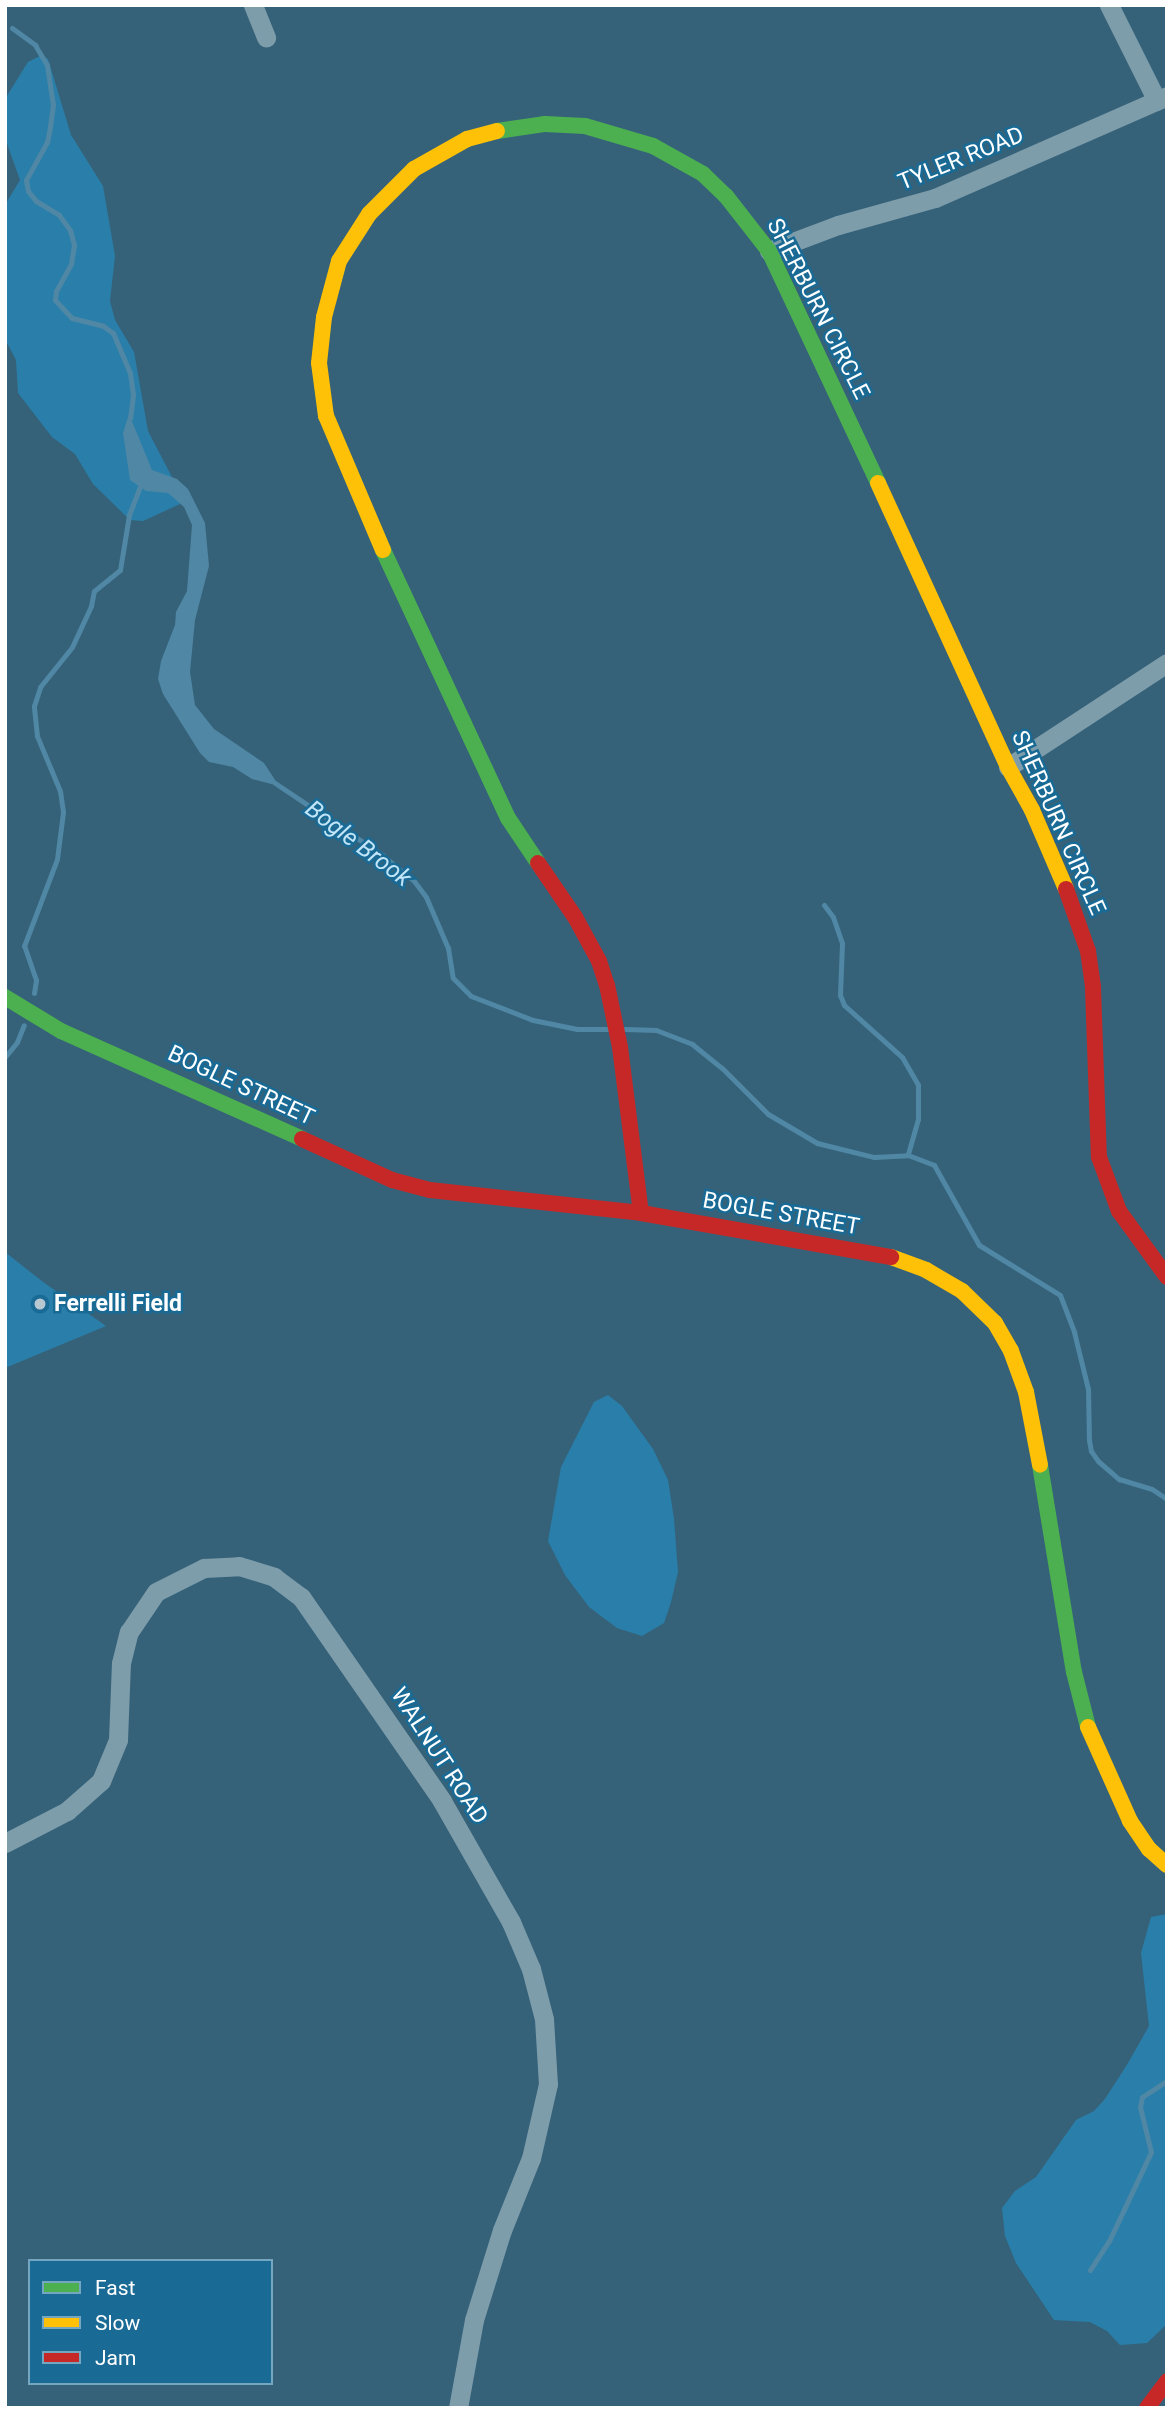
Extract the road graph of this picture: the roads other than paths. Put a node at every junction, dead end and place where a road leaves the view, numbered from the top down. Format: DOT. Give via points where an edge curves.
graph roads {
  1 [pos="253,5"];
  2 [pos="1109,5"];
  3 [pos="267,37"];
  4 [pos="1162,99"];
  5 [pos="769,251"];
  6 [pos="1167,663"];
  7 [pos="1008,767"];
  8 [pos="5,997"];
  9 [pos="641,1213"];
  10 [pos="1167,1277"];
  11 [pos="5,1843"];
  12 [pos="1167,1866"];
  13 [pos="1167,2381"];
  14 [pos="458,2408"];
  15 [pos="1147,2408"];
  1 -- 3 [label="street"];
  2 -- 4 [label="street"];
  4 -- 5 [label="street, TYLER ROAD" via="935,198 838,225"];
  5 -- 7 [label="street, SHERBURN CIRCLE"];
  5 -- 9 [label="street, SHERBURN CIRCLE" via="745,216 704,174 653,146 585,127 511,127 467,139 414,169 369,214 339,261 324,317 319,363 324,403 346,468 508,818 589,940 607,985 620,1047"];
  6 -- 7 [label="street"];
  7 -- 10 [label="street, SHERBURN CIRCLE" via="1037,823 1088,951 1096,1027 1097,1133 1107,1184 1139,1242"];
  8 -- 9 [label="street, BOGLE STREET" via="61,1031 391,1180 441,1191"];
  9 -- 12 [label="street, BOGLE STREET" via="892,1257 962,1291 995,1323 1011,1350 1026,1392 1074,1672 1091,1740 1130,1821"];
  11 -- 14 [label="street, WALNUT ROAD" via="67,1811 102,1781 118,1740 121,1663 129,1632 156,1592 204,1568 239,1566 274,1577 301,1597 442,1801 511,1922 531,1969 544,2019 548,2084 531,2158 474,2320"];
  13 -- 15 [label="street"];
}
